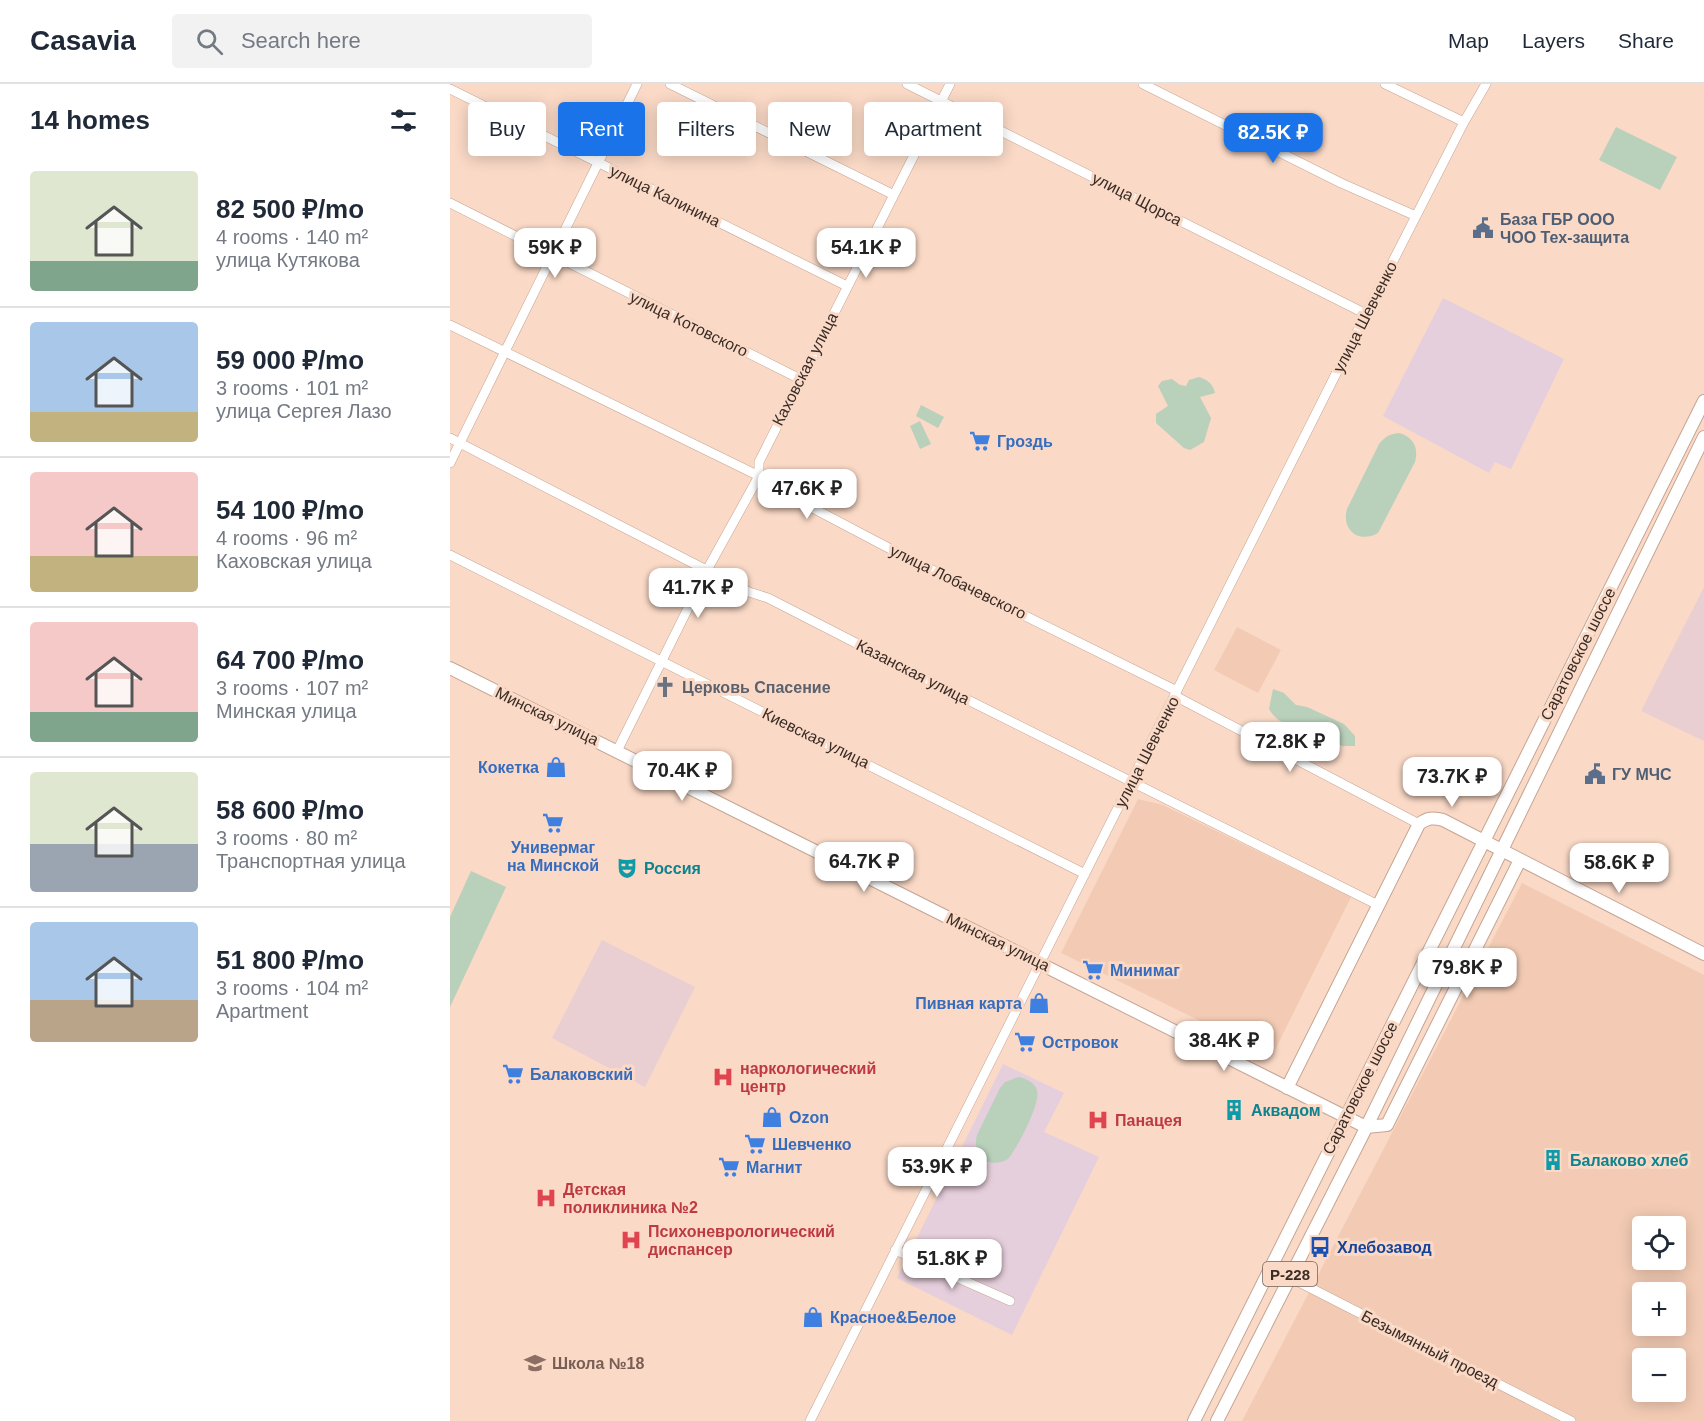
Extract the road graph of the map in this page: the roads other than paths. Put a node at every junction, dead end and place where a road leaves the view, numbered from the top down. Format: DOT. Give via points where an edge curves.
graph roads {
  1 [pos="637,84"];
  2 [pos="670,84"];
  3 [pos="907,84"];
  4 [pos="950,84"];
  5 [pos="1143,84"];
  6 [pos="1385,84"];
  7 [pos="1486,84"];
  8 [pos="450,89"];
  9 [pos="941,101"];
  10 [pos="1464,122"];
  11 [pos="597,163"];
  12 [pos="894,195"];
  13 [pos="450,203"];
  14 [pos="1416,216"];
  15 [pos="552,256"];
  16 [pos="847,286"];
  17 [pos="1366,314"];
  18 [pos="450,325"];
  19 [pos="504,352"];
  20 [pos="800,379"];
  21 [pos="1704,401"];
  22 [pos="1704,437"];
  23 [pos="450,438"];
  24 [pos="460,443"];
  25 [pos="759,462"];
  26 [pos="450,463"];
  27 [pos="746,470"];
  28 [pos="759,476"];
  29 [pos="450,555"];
  30 [pos="707,570"];
  31 [pos="662,661"];
  32 [pos="450,668"];
  33 [pos="1176,693"];
  34 [pos="617,751"];
  35 [pos="1131,782"];
  36 [pos="1419,824"];
  37 [pos="1484,842"];
  38 [pos="1501,851"];
  39 [pos="1520,860"];
  40 [pos="1084,874"];
  41 [pos="1378,905"];
  42 [pos="1704,954"];
  43 [pos="1039,962"];
  44 [pos="1287,1088"];
  45 [pos="1346,1118"];
  46 [pos="1366,1127"];
  47 [pos="895,1250"];
  48 [pos="1289,1277"];
  49 [pos="1010,1301"];
  50 [pos="810,1421"];
  51 [pos="1194,1421"];
  52 [pos="1217,1421"];
  53 [pos="1571,1421"];
  1 -- 11 [label="street"];
  2 -- 12 [label="street"];
  3 -- 9 [label="street, улица Щорса"];
  4 -- 9 [label="street, Каховская улица"];
  5 -- 14 [label="street"];
  6 -- 10 [label="street"];
  7 -- 10 [label="street, улица Шевченко"];
  8 -- 11 [label="street, улица Калинина"];
  9 -- 12 [label="street, Каховская улица"];
  9 -- 17 [label="street, улица Щорса"];
  10 -- 14 [label="street, улица Шевченко"];
  11 -- 15 [label="street"];
  11 -- 16 [label="street, улица Калинина"];
  12 -- 16 [label="street, Каховская улица"];
  13 -- 15 [label="street, улица Котовского"];
  14 -- 17 [label="street, улица Шевченко"];
  15 -- 19 [label="street"];
  15 -- 20 [label="street, улица Котовского"];
  16 -- 20 [label="street, Каховская улица"];
  17 -- 33 [label="street, улица Шевченко"];
  18 -- 19 [label="street, улица Лобачевского"];
  19 -- 24 [label="street"];
  19 -- 27 [label="street, улица Лобачевского"];
  20 -- 25 [label="street, Каховская улица"];
  21 -- 37 [label="main road, Саратовское шоссе"];
  22 -- 38 [label="main road, Саратовское шоссе"];
  23 -- 24 [label="street, Казанская улица"];
  24 -- 26 [label="street"];
  24 -- 30 [label="street, Казанская улица"];
  25 -- 27 [label="street"];
  25 -- 28 [label="street, Каховская улица"];
  27 -- 28 [label="street, улица Лобачевского"];
  28 -- 30 [label="street, Каховская улица"];
  28 -- 33 [label="street, улица Лобачевского" via="900,554"];
  29 -- 31 [label="street, Киевская улица"];
  30 -- 31 [label="street, Каховская улица"];
  30 -- 35 [label="street, Казанская улица"];
  31 -- 34 [label="street, Каховская улица"];
  31 -- 40 [label="street, Киевская улица"];
  32 -- 34 [label="main road, Минская улица"];
  33 -- 35 [label="street, улица Шевченко"];
  33 -- 36 [label="street, улица Лобачевского"];
  34 -- 43 [label="main road, Минская улица"];
  35 -- 40 [label="street, улица Шевченко"];
  35 -- 41 [label="street, Казанская улица"];
  36 -- 37 [label="main road" via="1426,819 1443,820"];
  36 -- 41 [label="main road"];
  37 -- 38 [label="main road"];
  37 -- 45 [label="main road, Саратовское шоссе"];
  38 -- 39 [label="main road"];
  38 -- 46 [label="main road, Саратовское шоссе"];
  39 -- 42 [label="main road"];
  39 -- 46 [label="main road, Минская улица" via="1386,1125"];
  40 -- 43 [label="street, улица Шевченко"];
  41 -- 44 [label="main road"];
  43 -- 44 [label="main road, Минская улица"];
  43 -- 47 [label="street, улица Шевченко"];
  44 -- 45 [label="main road, Минская улица"];
  45 -- 46 [label="main road, Минская улица"];
  45 -- 51 [label="main road, Саратовское шоссе"];
  46 -- 48 [label="main road, Саратовское шоссе / Р-228"];
  47 -- 49 [label="street"];
  47 -- 50 [label="street, улица Шевченко"];
  48 -- 52 [label="main road, Саратовское шоссе / Р-228"];
  48 -- 53 [label="street, Безымянный проезд"];
}
